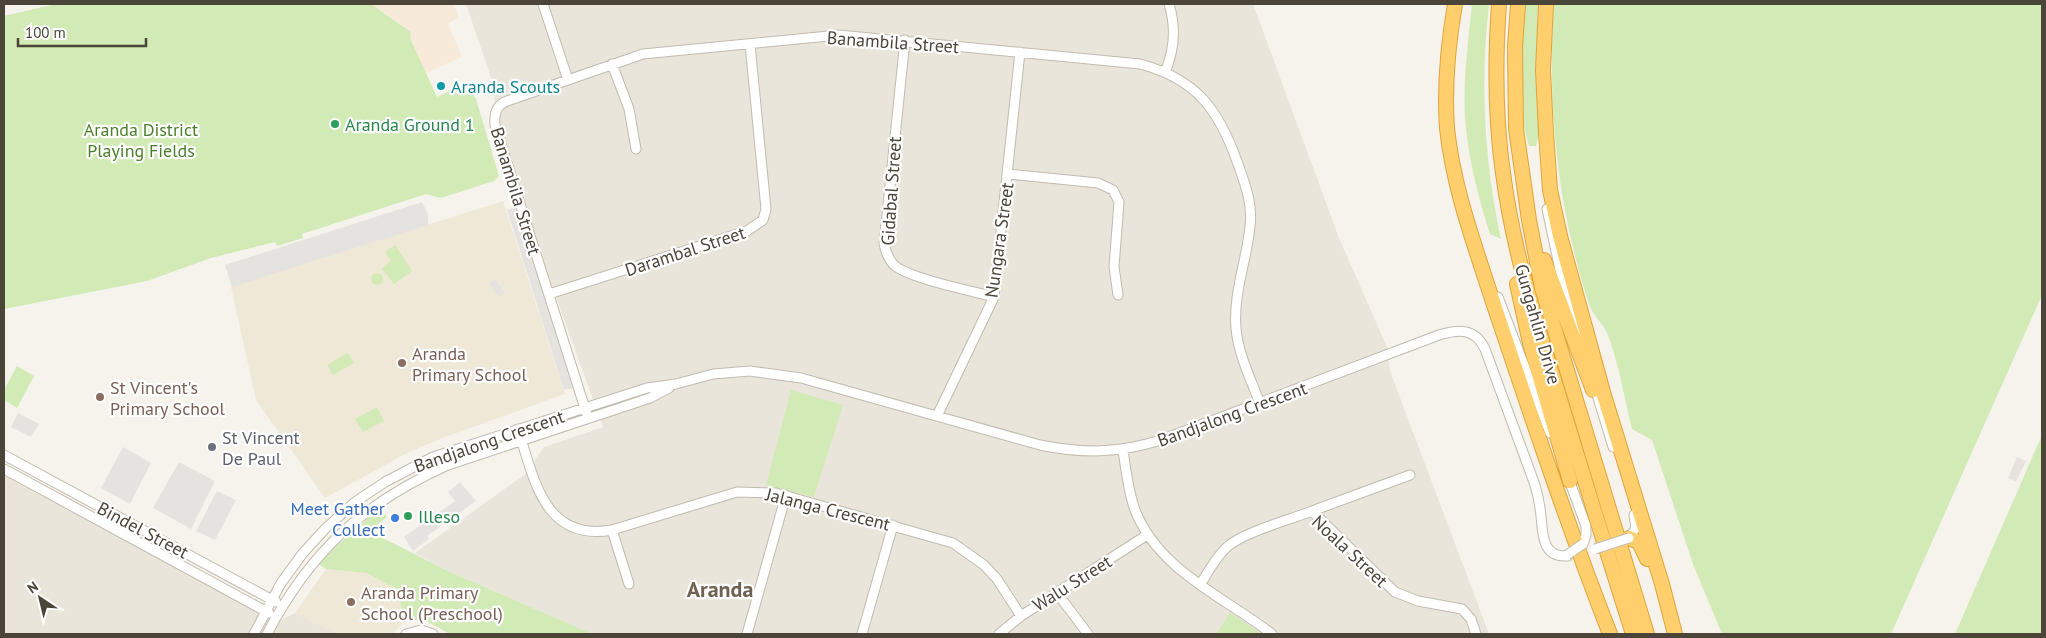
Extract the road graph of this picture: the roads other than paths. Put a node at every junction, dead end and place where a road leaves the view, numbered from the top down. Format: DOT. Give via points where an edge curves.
graph roads {
  1 [pos="543,4"];
  2 [pos="1170,4"];
  3 [pos="1455,4"];
  4 [pos="1499,4"];
  5 [pos="1518,4"];
  6 [pos="1546,4"];
  7 [pos="905,40"];
  8 [pos="750,44"];
  9 [pos="1020,52"];
  10 [pos="612,64"];
  11 [pos="1165,72"];
  12 [pos="568,80"];
  13 [pos="636,150"];
  14 [pos="1503,173"];
  15 [pos="1008,174"];
  16 [pos="1550,190"];
  17 [pos="1465,214"];
  18 [pos="1529,220"];
  19 [pos="549,294"];
  20 [pos="1118,295"];
  21 [pos="994,297"];
  22 [pos="676,384"];
  23 [pos="1260,404"];
  24 [pos="585,408"];
  25 [pos="937,416"];
  26 [pos="588,418"];
  27 [pos="1605,423"];
  28 [pos="518,429"];
  29 [pos="522,441"];
  30 [pos="1123,450"];
  31 [pos="4,455"];
  32 [pos="4,469"];
  33 [pos="1410,475"];
  34 [pos="1570,481"];
  35 [pos="786,495"];
  36 [pos="85,499"];
  37 [pos="79,510"];
  38 [pos="1312,511"];
  39 [pos="893,525"];
  40 [pos="612,530"];
  41 [pos="1148,536"];
  42 [pos="1629,538"];
  43 [pos="1588,548"];
  44 [pos="187,554"];
  45 [pos="182,566"];
  46 [pos="629,584"];
  47 [pos="1200,584"];
  48 [pos="1057,593"];
  49 [pos="271,599"];
  50 [pos="283,606"];
  51 [pos="265,610"];
  52 [pos="276,616"];
  53 [pos="1021,616"];
  54 [pos="254,634"];
  55 [pos="267,634"];
  56 [pos="406,634"];
  57 [pos="433,634"];
  58 [pos="747,634"];
  59 [pos="862,634"];
  60 [pos="999,634"];
  61 [pos="1088,634"];
  62 [pos="1272,634"];
  63 [pos="1476,634"];
  64 [pos="1610,634"];
  65 [pos="1632,634"];
  66 [pos="1648,634"];
  67 [pos="1671,634"];
  68 [pos="1675,634"];
  1 -- 12 [label="street"];
  2 -- 11 [label="street" via="1173,48"];
  3 -- 17 [label="highway" via="1448,47 1448,128"];
  4 -- 14 [label="highway, Gungahlin Drive" via="1497,92"];
  5 -- 18 [label="highway, Gungahlin Drive" via="1515,106"];
  6 -- 16 [label="highway" via="1543,70"];
  7 -- 8 [label="street, Banambila Street" via="839,36"];
  7 -- 9 [label="street, Banambila Street"];
  7 -- 21 [label="street, Gidabal Street" via="884,244 888,256 892,264 906,272"];
  8 -- 10 [label="street, Banambila Street" via="643,54"];
  8 -- 19 [label="street, Darambal Street" via="766,209 763,220 752,230"];
  9 -- 11 [label="street, Banambila Street" via="1140,64"];
  9 -- 15 [label="street, Nungara Street"];
  10 -- 12 [label="street, Banambila Street"];
  10 -- 13 [label="street" via="628,109"];
  11 -- 23 [label="street, Banambila Street" via="1196,91 1216,113 1229,138 1246,187 1251,224 1236,301 1236,329 1242,357"];
  12 -- 19 [label="street, Banambila Street" via="501,103 494,118"];
  14 -- 34 [label="highway" via="1502,207 1523,314"];
  14 -- 65 [label="highway, Gungahlin Drive" via="1526,288"];
  15 -- 20 [label="street" via="1098,183 1113,190 1120,202 1114,267"];
  15 -- 21 [label="street, Nungara Street"];
  16 -- 27 [label="street" via="1546,206 1560,270"];
  16 -- 68 [label="highway" via="1580,313"];
  17 -- 34 [label="street" via="1480,245"];
  17 -- 64 [label="highway" via="1530,416"];
  18 -- 27 [label="highway"];
  18 -- 66 [label="highway, Gungahlin Drive" via="1553,328"];
  19 -- 24 [label="street, Banambila Street"];
  21 -- 25 [label="street, Nungara Street"];
  22 -- 24 [label="street, Bandjalong Crescent" via="647,388"];
  22 -- 25 [label="street, Bandjalong Crescent" via="738,371 776,373"];
  22 -- 26 [label="street, Bandjalong Crescent" via="650,398"];
  23 -- 30 [label="street, Bandjalong Crescent" via="1161,440"];
  23 -- 43 [label="street, Bandjalong Crescent" via="1452,331 1471,332 1485,349 1535,485 1544,544 1552,553 1567,556"];
  24 -- 26 [label="street, Banambila Street"];
  24 -- 28 [label="street, Bandjalong Crescent"];
  25 -- 30 [label="street, Bandjalong Crescent" via="1064,450 1100,453"];
  26 -- 29 [label="street, Bandjalong Crescent"];
  27 -- 42 [label="street" via="1636,520 1635,531"];
  28 -- 29 [label="street, Jalanga Crescent"];
  28 -- 49 [label="street, Bandjalong Crescent" via="400,472 326,528 303,553"];
  29 -- 40 [label="street, Jalanga Crescent" via="538,492 556,516 586,532"];
  29 -- 50 [label="street, Bandjalong Crescent" via="448,465 388,496 335,538"];
  30 -- 41 [label="street" via="1135,510"];
  31 -- 36 [label="street, Bindel Street"];
  32 -- 37 [label="street, Bindel Street"];
  33 -- 38 [label="street"];
  34 -- 43 [label="street" via="1586,526"];
  35 -- 39 [label="street, Jalanga Crescent"];
  35 -- 40 [label="street, Jalanga Crescent" via="737,492"];
  35 -- 58 [label="street"];
  36 -- 37 [label="street"];
  36 -- 44 [label="street, Bindel Street"];
  37 -- 45 [label="street, Bindel Street"];
  38 -- 47 [label="street, Noala Street" via="1239,539 1218,558"];
  38 -- 63 [label="street, Noala Street" via="1395,592 1406,598 1462,609 1471,619"];
  39 -- 53 [label="street, Jalanga Crescent" via="953,543 969,552 997,579"];
  39 -- 59 [label="street"];
  40 -- 46 [label="street"];
  41 -- 47 [label="street" via="1172,564"];
  41 -- 48 [label="street, Walu Street"];
  42 -- 43 [label="street, Bandjalong Crescent, bridge"];
  42 -- 67 [label="highway" via="1637,540 1643,549"];
  44 -- 45 [label="street"];
  44 -- 49 [label="street, Bindel Street"];
  45 -- 51 [label="street, Bindel Street"];
  47 -- 62 [label="street"];
  48 -- 53 [label="street, Walu Street"];
  48 -- 61 [label="street"];
  49 -- 50 [label="street, Bindel Street"];
  49 -- 51 [label="street, Bandjalong Crescent"];
  50 -- 52 [label="street, Bandjalong Crescent"];
  51 -- 52 [label="street, Bindel Street"];
  51 -- 54 [label="street, Bandjalong Crescent"];
  52 -- 55 [label="street, Bandjalong Crescent"];
  53 -- 60 [label="street, Walu Street"];
  56 -- 57 [label="street" via="421,630"];
}
